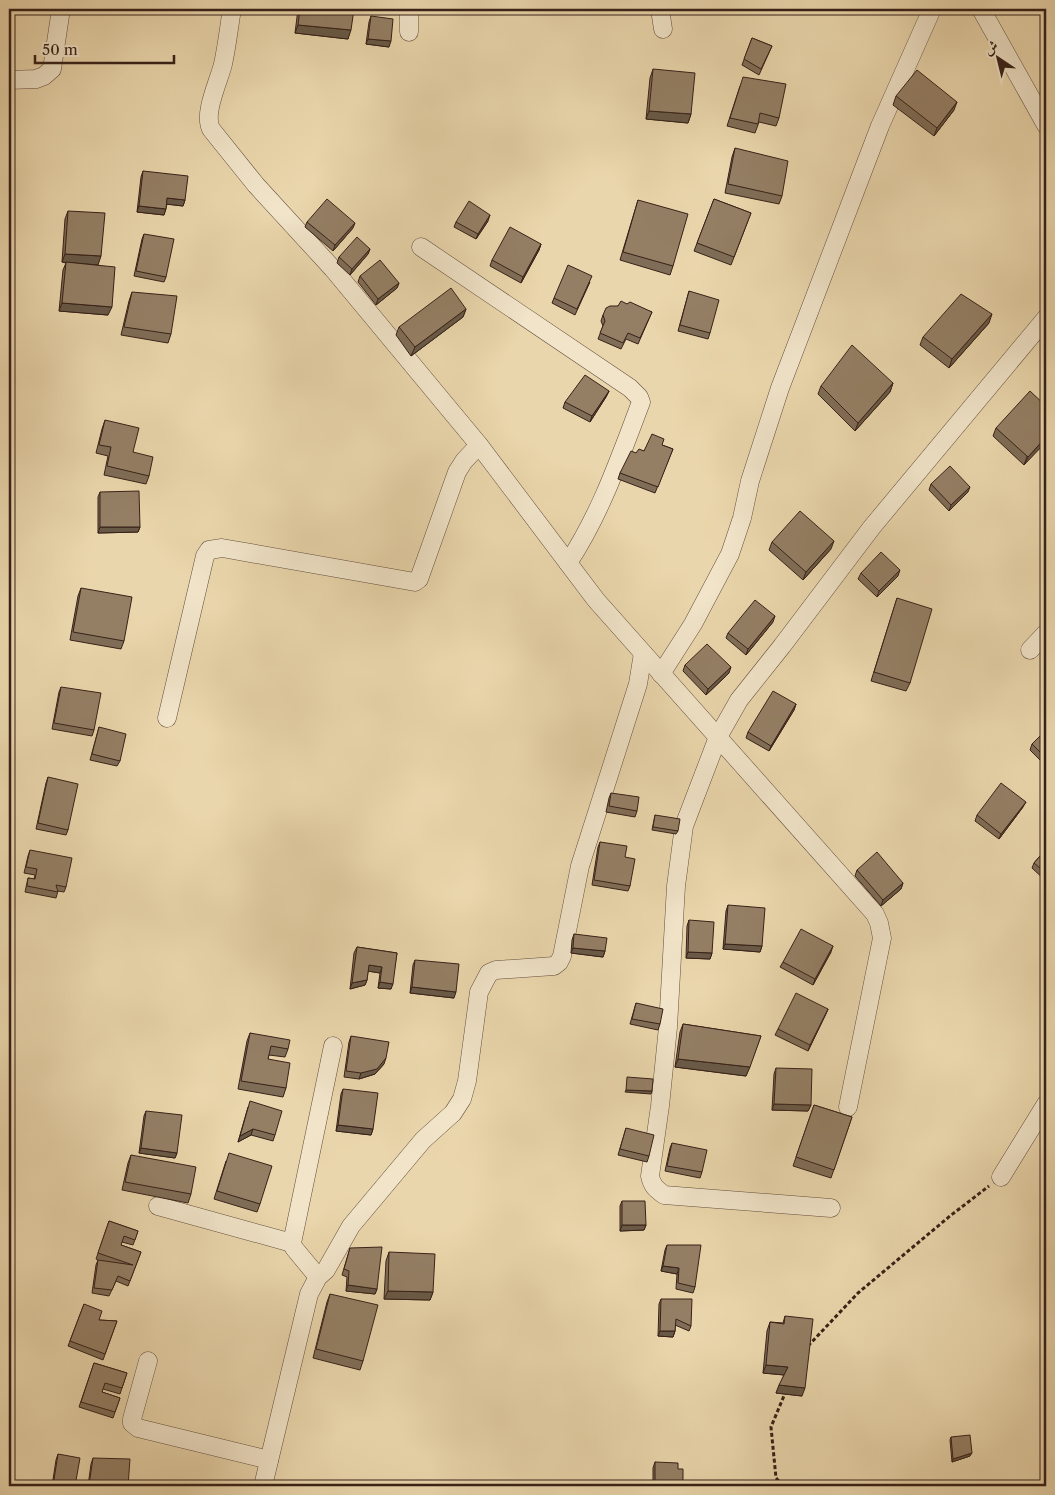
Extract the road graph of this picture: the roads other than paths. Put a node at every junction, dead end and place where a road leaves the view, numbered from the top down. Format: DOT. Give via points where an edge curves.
graph roads {
  1 [pos="61,9"];
  2 [pos="232,9"];
  3 [pos="409,9"];
  4 [pos="660,9"];
  5 [pos="932,9"];
  6 [pos="981,9"];
  7 [pos="663,28"];
  8 [pos="409,32"];
  9 [pos="9,80"];
  10 [pos="1046,125"];
  11 [pos="421,246"];
  12 [pos="1046,318"];
  13 [pos="479,445"];
  14 [pos="568,563"];
  15 [pos="1046,633"];
  16 [pos="1030,650"];
  17 [pos="642,654"];
  18 [pos="661,674"];
  19 [pos="167,718"];
  20 [pos="718,738"];
  21 [pos="333,1046"];
  22 [pos="1046,1104"];
  23 [pos="848,1107"];
  24 [pos="1001,1177"];
  25 [pos="158,1206"];
  26 [pos="832,1208"];
  27 [pos="292,1243"];
  28 [pos="318,1277"];
  29 [pos="148,1361"];
  30 [pos="269,1460"];
  31 [pos="263,1486"];
  1 -- 9 [label="street" via="52,69 36,79"];
  2 -- 13 [label="street" via="223,66 211,107 210,129 333,269"];
  3 -- 8 [label="street"];
  4 -- 7 [label="street"];
  5 -- 18 [label="street" via="880,126 780,388 730,554 693,624"];
  6 -- 10 [label="street"];
  11 -- 14 [label="street" via="639,397 641,402 610,482 583,541"];
  12 -- 20 [label="street" via="872,527 739,700"];
  13 -- 14 [label="street"];
  13 -- 19 [label="street" via="457,472 419,579 415,582 222,548 209,550"];
  14 -- 17 [label="street"];
  15 -- 16 [label="street"];
  17 -- 18 [label="street"];
  17 -- 28 [label="street" via="635,694 580,866 559,962 554,966 489,973 479,992 462,1099 351,1226 326,1270"];
  18 -- 20 [label="street"];
  20 -- 23 [label="street" via="869,906 879,923 882,938"];
  20 -- 26 [label="street" via="684,826 676,886 668,1027 650,1176 655,1189 664,1195"];
  21 -- 27 [label="street"];
  22 -- 24 [label="street"];
  25 -- 27 [label="street"];
  27 -- 28 [label="street"];
  28 -- 30 [label="street" via="310,1294"];
  29 -- 30 [label="street" via="132,1419 134,1425"];
  30 -- 31 [label="street"];
}
